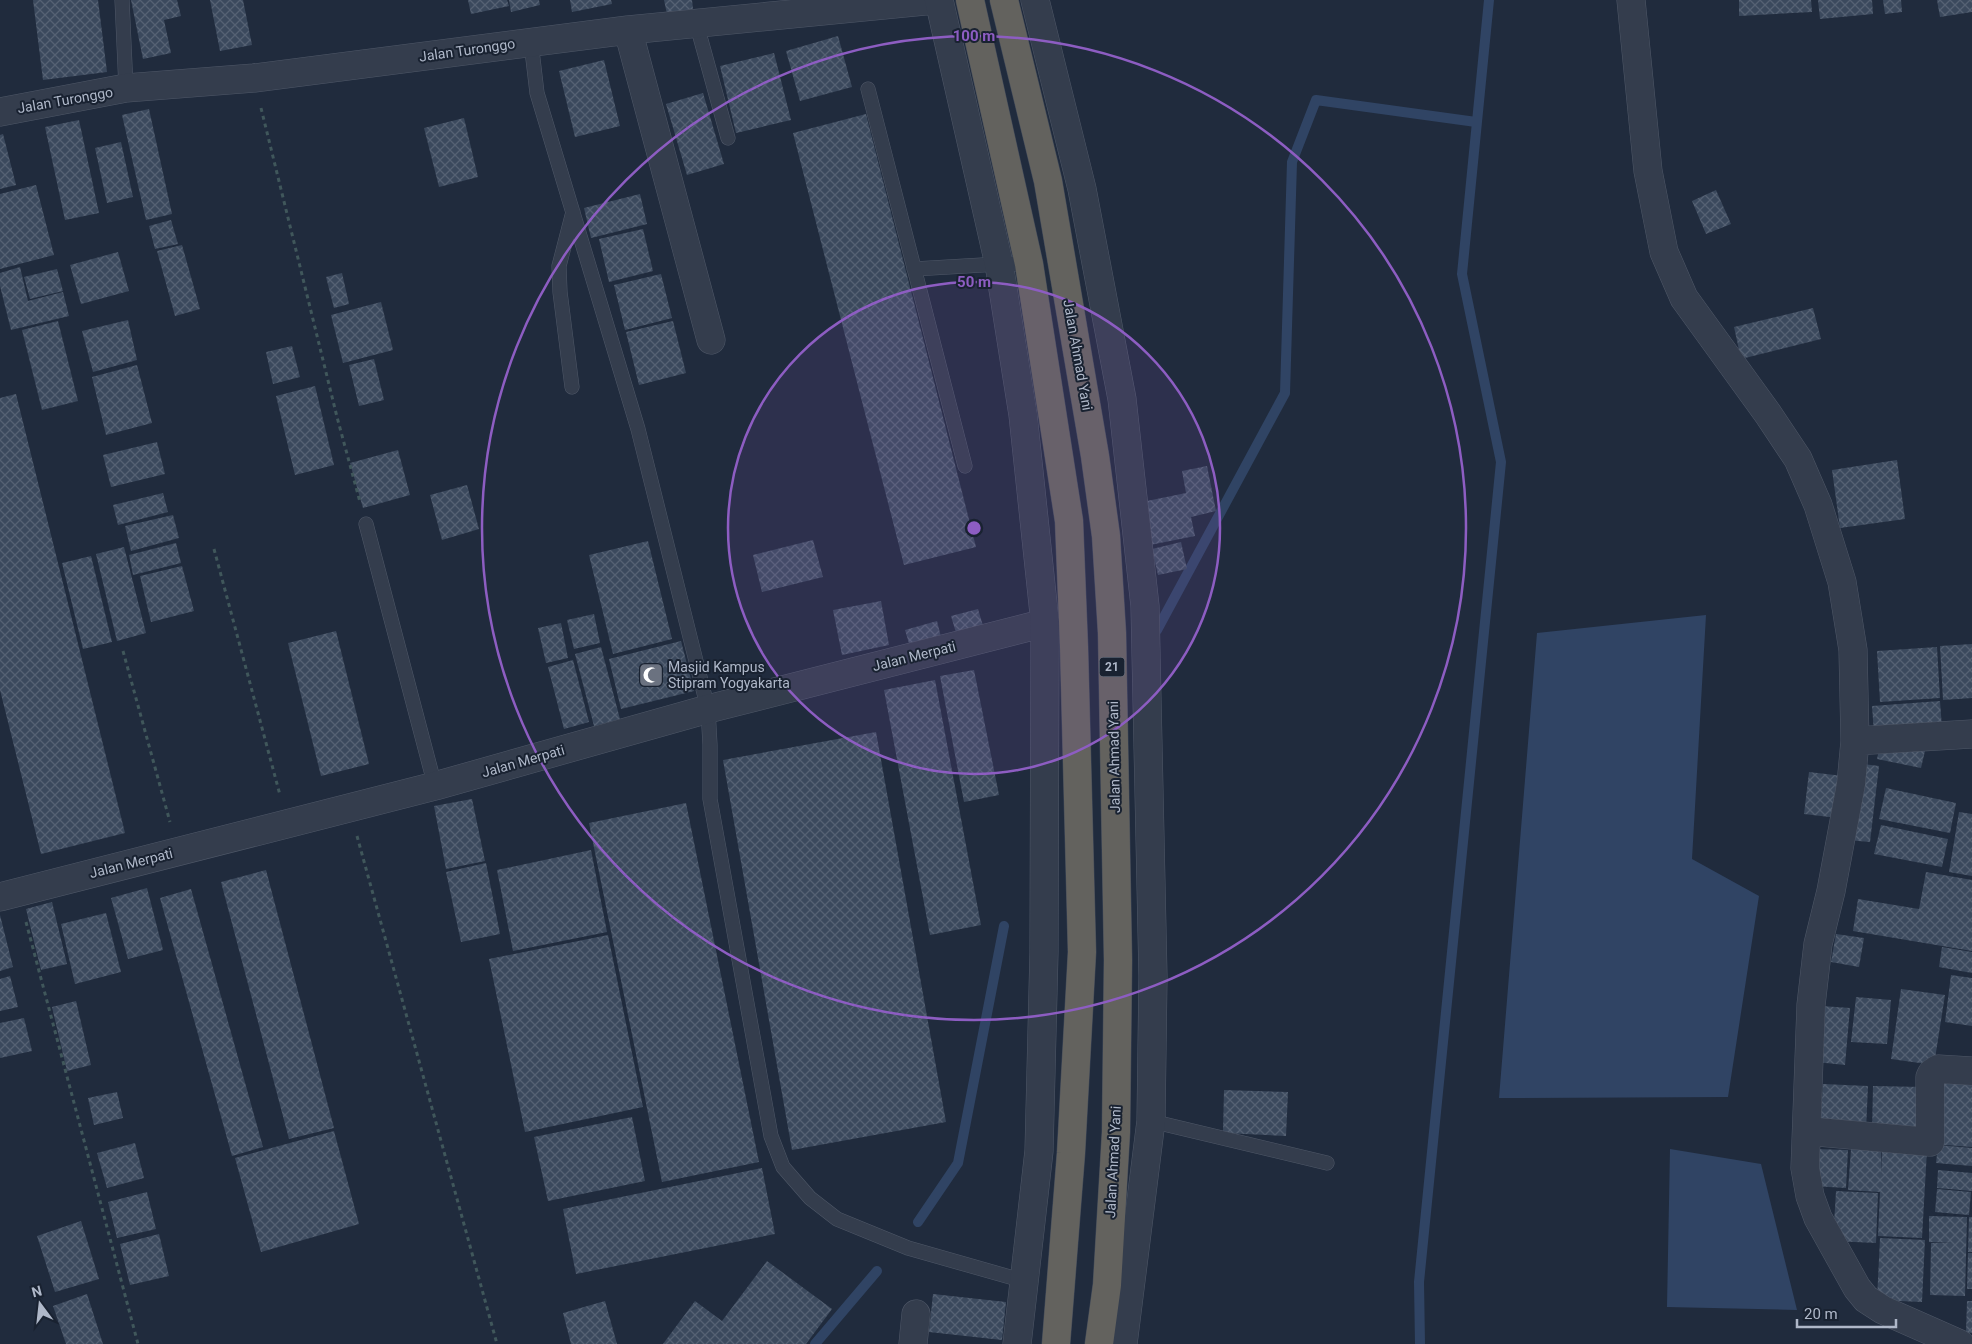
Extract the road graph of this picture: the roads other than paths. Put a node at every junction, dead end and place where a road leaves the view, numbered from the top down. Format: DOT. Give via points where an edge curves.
graph roads {
  1 [pos="122,0"];
  2 [pos="935,0"];
  3 [pos="939,0"];
  4 [pos="970,0"];
  5 [pos="1004,0"];
  6 [pos="1035,0"];
  7 [pos="1631,0"];
  8 [pos="696,22"];
  9 [pos="628,30"];
  10 [pos="531,42"];
  11 [pos="126,88"];
  12 [pos="868,89"];
  13 [pos="0,112"];
  14 [pos="728,138"];
  15 [pos="573,212"];
  16 [pos="999,264"];
  17 [pos="1029,264"];
  18 [pos="914,269"];
  19 [pos="711,340"];
  20 [pos="572,387"];
  21 [pos="965,466"];
  22 [pos="366,524"];
  23 [pos="1045,623"];
  24 [pos="708,709"];
  25 [pos="1972,734"];
  26 [pos="1855,742"];
  27 [pos="435,786"];
  28 [pos="9,895"];
  29 [pos="1972,1071"];
  30 [pos="1151,1121"];
  31 [pos="1807,1131"];
  32 [pos="1327,1163"];
  33 [pos="1024,1281"];
  34 [pos="916,1314"];
  35 [pos="913,1344"];
  36 [pos="1017,1344"];
  37 [pos="1056,1344"];
  38 [pos="1099,1344"];
  39 [pos="1123,1344"];
  40 [pos="1960,1344"];
  1 -- 11 [label="lane"];
  2 -- 8 [label="street, Jalan Turonggo"];
  3 -- 16 [label="street"];
  4 -- 17 [label="highway"];
  5 -- 38 [label="highway, Jalan Ahmad Yani / 21" via="1048,180 1106,536 1112,633 1118,960 1116,1132 1107,1285"];
  6 -- 30 [label="street" via="1082,189 1122,399 1145,606 1153,977"];
  7 -- 26 [label="street" via="1648,170 1664,252 1684,298 1798,459 1818,505 1842,582 1853,650"];
  8 -- 9 [label="street, Jalan Turonggo"];
  8 -- 14 [label="lane"];
  9 -- 10 [label="street, Jalan Turonggo"];
  9 -- 19 [label="street"];
  10 -- 11 [label="street, Jalan Turonggo" via="254,78"];
  10 -- 15 [label="lane" via="537,93"];
  11 -- 13 [label="street, Jalan Turonggo"];
  12 -- 18 [label="lane"];
  15 -- 20 [label="lane" via="559,266"];
  15 -- 24 [label="lane" via="638,429"];
  16 -- 17 [label="lane"];
  16 -- 18 [label="lane"];
  16 -- 23 [label="street" via="1024,415"];
  17 -- 37 [label="highway" via="1069,521 1082,952"];
  18 -- 21 [label="lane"];
  22 -- 27 [label="lane"];
  23 -- 24 [label="street, Jalan Merpati"];
  23 -- 33 [label="street" via="1044,952 1039,1151"];
  24 -- 27 [label="street, Jalan Merpati"];
  24 -- 33 [label="lane" via="710,800 770,1136 783,1167 810,1198 837,1219 908,1248"];
  25 -- 26 [label="street"];
  26 -- 31 [label="street" via="1851,784 1818,944 1811,1004"];
  27 -- 28 [label="street, Jalan Merpati"];
  29 -- 31 [label="street" via="1938,1069 1932,1072 1930,1142"];
  30 -- 32 [label="lane"];
  30 -- 39 [label="street"];
  31 -- 40 [label="street" via="1805,1168 1810,1196 1818,1218 1857,1288 1866,1299 1884,1310"];
  33 -- 36 [label="street"];
  34 -- 35 [label="street"];
}
